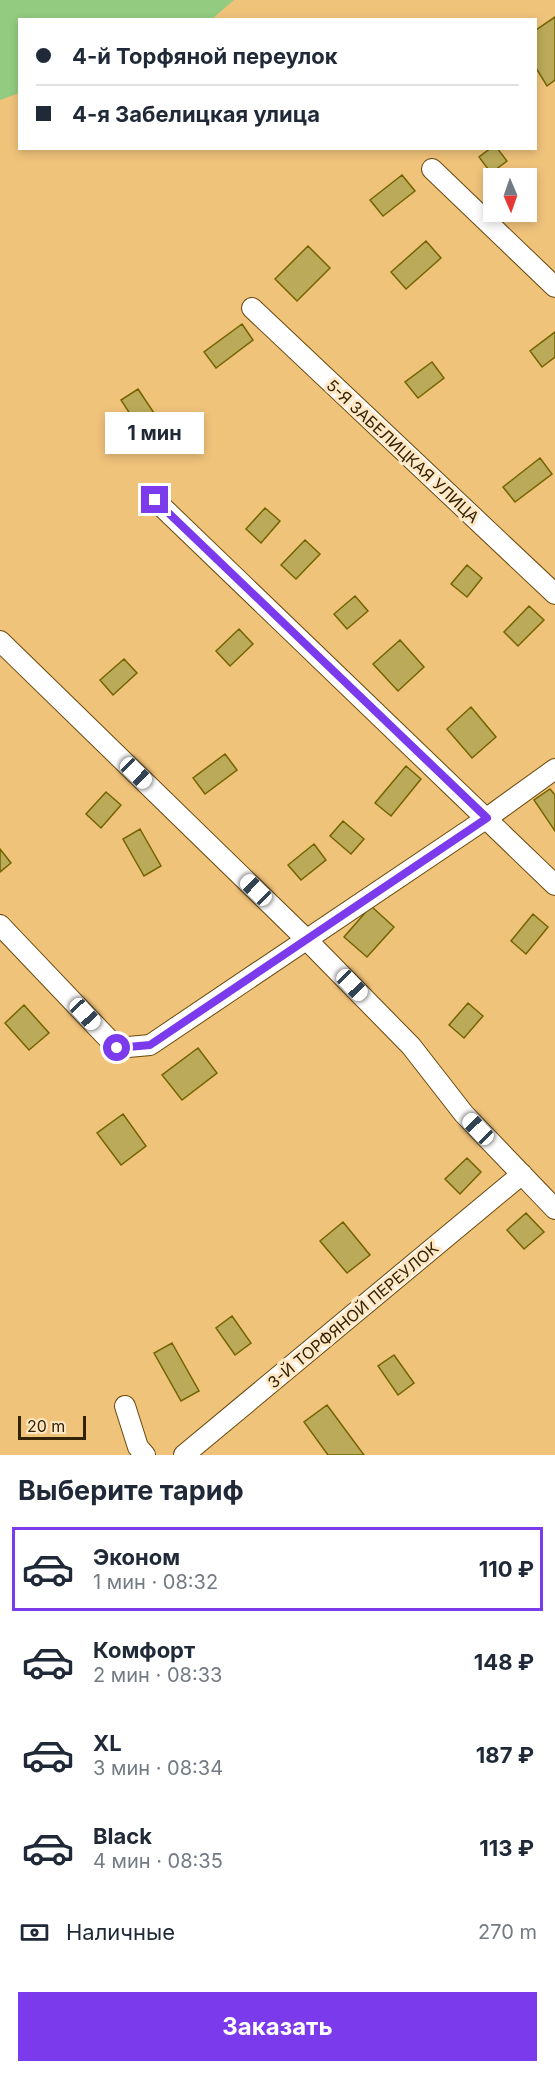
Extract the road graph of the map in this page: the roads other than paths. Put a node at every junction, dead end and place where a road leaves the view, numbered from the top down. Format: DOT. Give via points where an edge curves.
graph roads {
  1 [pos="432,169"];
  2 [pos="555,286"];
  3 [pos="252,308"];
  4 [pos="155,500"];
  5 [pos="555,594"];
  6 [pos="0,641"];
  7 [pos="555,769"];
  8 [pos="487,818"];
  9 [pos="555,885"];
  10 [pos="0,925"];
  11 [pos="307,940"];
  12 [pos="522,1174"];
  13 [pos="555,1209"];
  14 [pos="125,1406"];
  15 [pos="145,1455"];
  16 [pos="184,1455"];
  1 -- 2 [label="street"];
  3 -- 5 [label="street, 5-Я ЗАБЕЛИЦКАЯ УЛИЦА"];
  4 -- 8 [label="street"];
  6 -- 11 [label="street"];
  7 -- 8 [label="street"];
  8 -- 9 [label="street"];
  8 -- 11 [label="street"];
  10 -- 11 [label="street" via="117,1048 150,1045"];
  11 -- 12 [label="street" via="411,1046 464,1114"];
  12 -- 13 [label="street"];
  12 -- 16 [label="street, 3-Й ТОРФЯНОЙ ПЕРЕУЛОК"];
  14 -- 15 [label="street" via="138,1447"];
}
